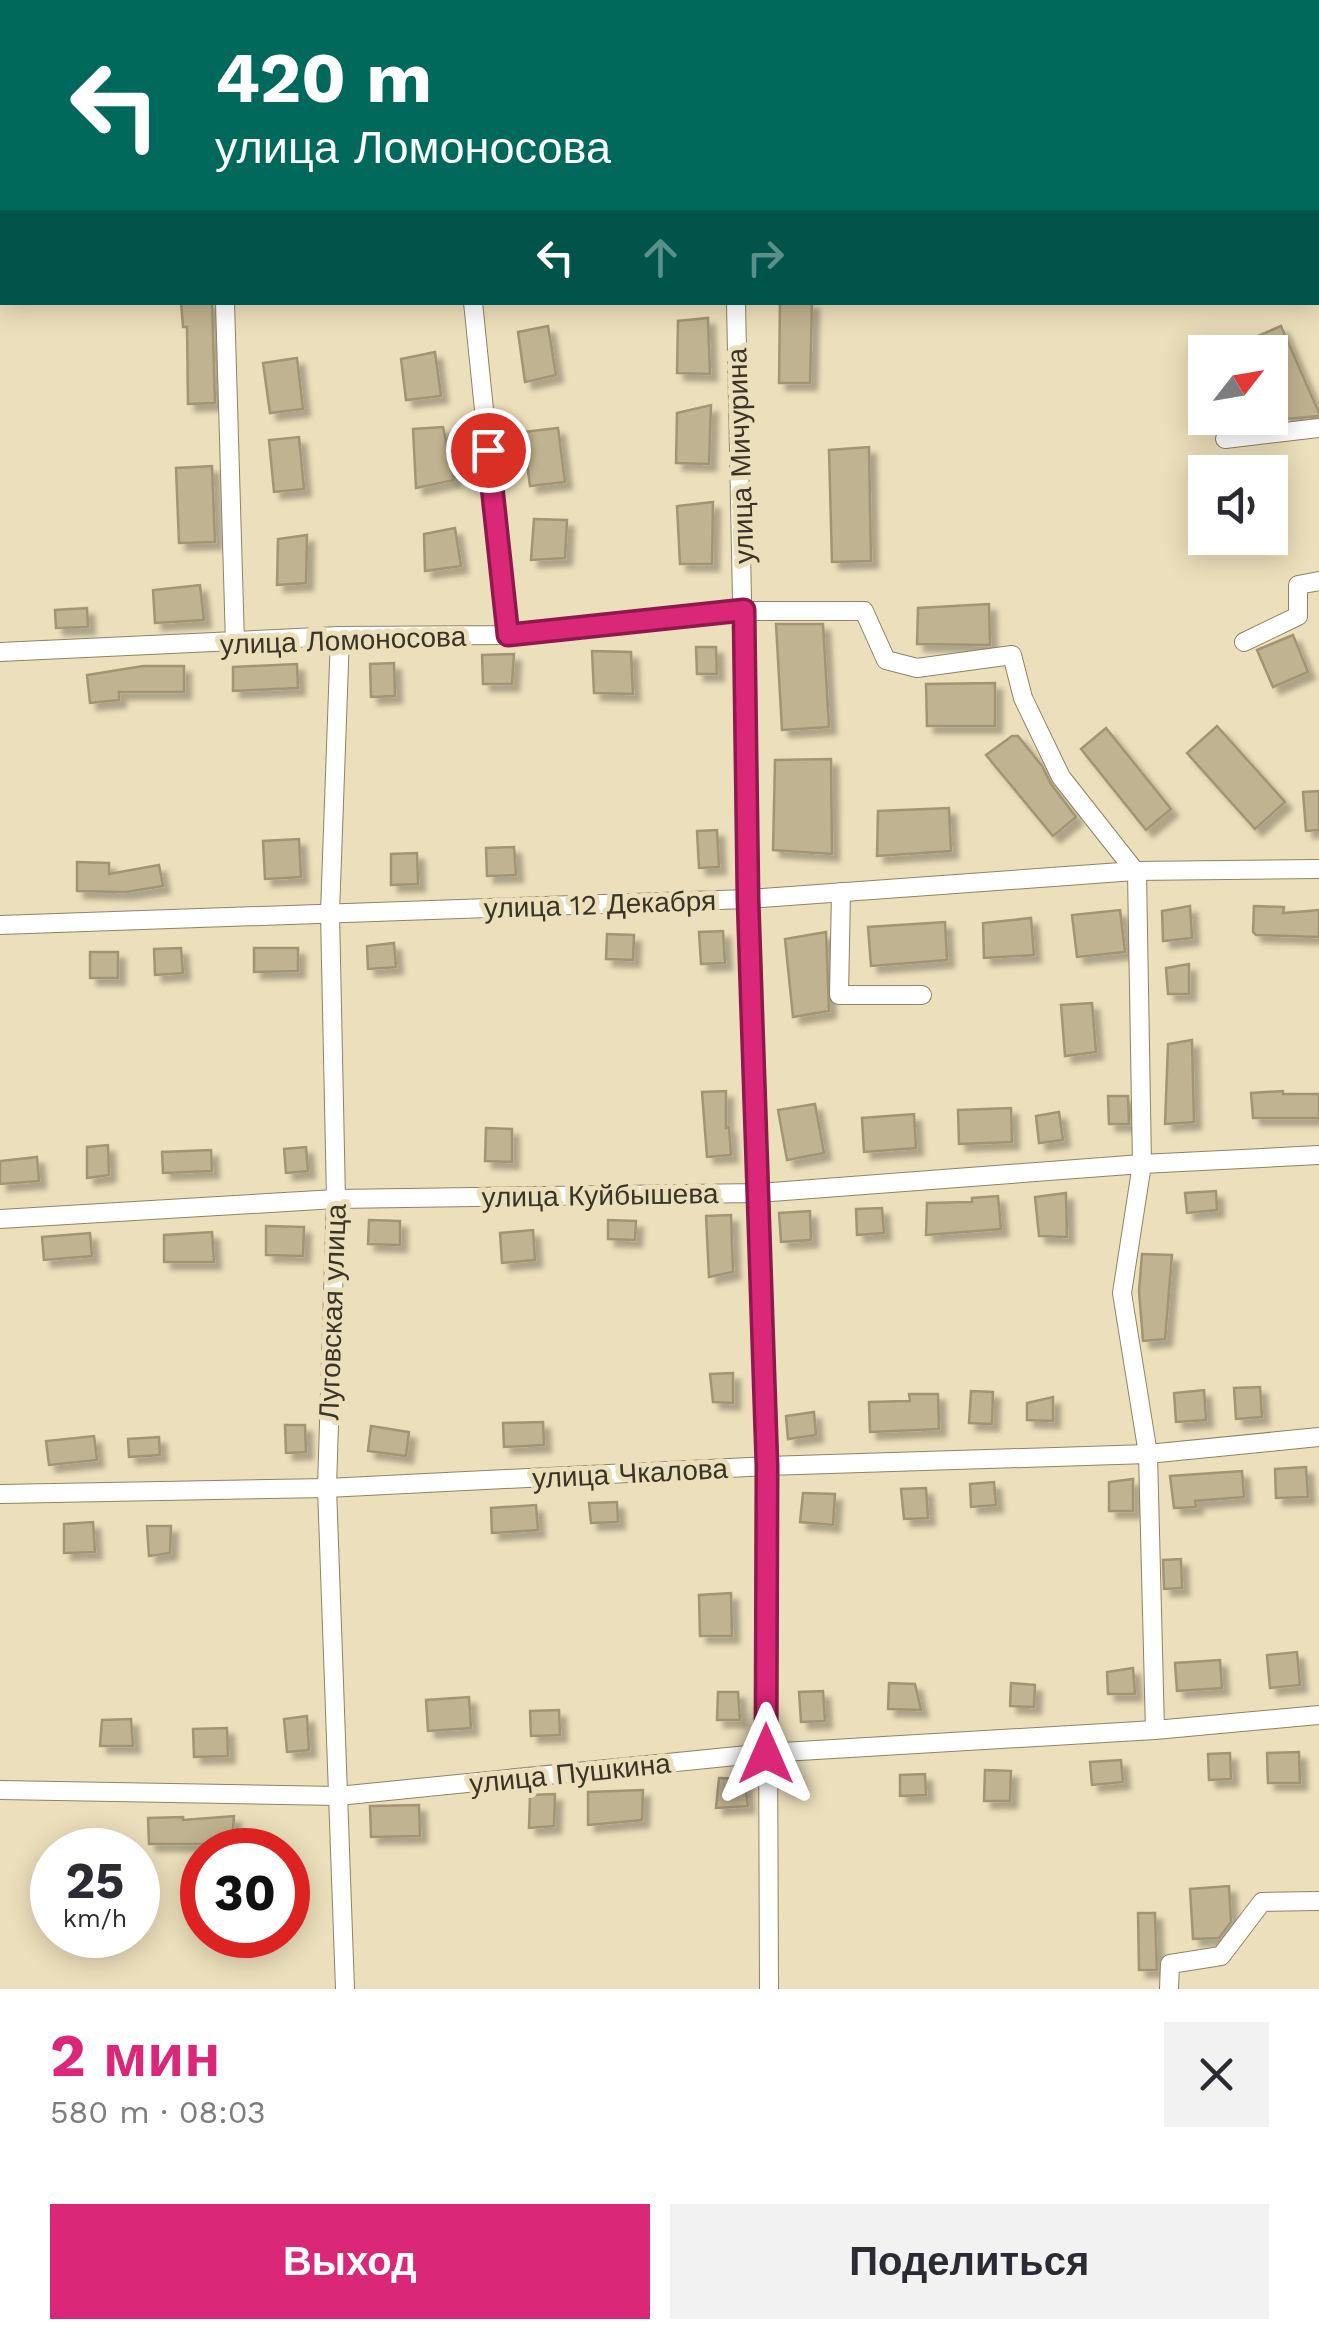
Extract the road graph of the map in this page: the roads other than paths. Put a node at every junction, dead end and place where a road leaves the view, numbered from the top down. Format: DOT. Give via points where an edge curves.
graph roads {
  1 [pos="225,305"];
  2 [pos="473,305"];
  3 [pos="736,305"];
  4 [pos="1319,428"];
  5 [pos="1225,439"];
  6 [pos="1319,581"];
  7 [pos="744,610"];
  8 [pos="508,635"];
  9 [pos="340,636"];
  10 [pos="1244,642"];
  11 [pos="235,643"];
  12 [pos="0,652"];
  13 [pos="1319,868"];
  14 [pos="1136,872"];
  15 [pos="841,892"];
  16 [pos="748,899"];
  17 [pos="330,913"];
  18 [pos="0,925"];
  19 [pos="922,995"];
  20 [pos="1319,1155"];
  21 [pos="1142,1164"];
  22 [pos="758,1193"];
  23 [pos="336,1199"];
  24 [pos="0,1219"];
  25 [pos="1319,1438"];
  26 [pos="1148,1454"];
  27 [pos="767,1466"];
  28 [pos="327,1488"];
  29 [pos="0,1494"];
  30 [pos="1319,1714"];
  31 [pos="1155,1730"];
  32 [pos="766,1754"];
  33 [pos="0,1790"];
  34 [pos="338,1796"];
  35 [pos="1319,1901"];
  36 [pos="345,1989"];
  37 [pos="769,1989"];
  38 [pos="1169,1989"];
  1 -- 11 [label="street"];
  2 -- 8 [label="street"];
  3 -- 7 [label="street, улица Мичурина"];
  4 -- 5 [label="street"];
  6 -- 10 [label="street" via="1298,585 1298,616"];
  7 -- 8 [label="street, улица Ломоносова"];
  7 -- 14 [label="street, улица Ломоносова" via="864,611 886,660 917,668 1012,655 1023,698 1061,777"];
  7 -- 16 [label="street, улица Мичурина"];
  8 -- 9 [label="street, улица Ломоносова"];
  9 -- 11 [label="street, улица Ломоносова"];
  9 -- 17 [label="street, Луговская улица"];
  11 -- 12 [label="street, улица Ломоносова"];
  13 -- 14 [label="street, улица 12 Декабря"];
  14 -- 15 [label="street, улица 12 Декабря"];
  14 -- 21 [label="street"];
  15 -- 16 [label="street, улица 12 Декабря"];
  15 -- 19 [label="street" via="839,995"];
  16 -- 17 [label="street, улица 12 Декабря"];
  16 -- 22 [label="street, улица Мичурина"];
  17 -- 18 [label="street, улица 12 Декабря"];
  17 -- 23 [label="street, Луговская улица"];
  20 -- 21 [label="street, улица Куйбышева"];
  21 -- 22 [label="street, улица Куйбышева"];
  21 -- 26 [label="street" via="1122,1293"];
  22 -- 23 [label="street, улица Куйбышева"];
  22 -- 27 [label="street, улица Мичурина"];
  23 -- 24 [label="street, улица Куйбышева"];
  23 -- 28 [label="street, Луговская улица"];
  25 -- 26 [label="street, улица Чкалова"];
  26 -- 27 [label="street, улица Чкалова"];
  26 -- 31 [label="street"];
  27 -- 28 [label="street, улица Чкалова"];
  27 -- 32 [label="street, улица Мичурина"];
  28 -- 29 [label="street, улица Чкалова"];
  28 -- 34 [label="street, Луговская улица"];
  30 -- 31 [label="street, улица Пушкина"];
  31 -- 32 [label="street, улица Пушкина"];
  32 -- 34 [label="street, улица Пушкина"];
  32 -- 37 [label="street, улица Мичурина"];
  33 -- 34 [label="street, улица Пушкина"];
  34 -- 36 [label="street, Луговская улица"];
  35 -- 38 [label="street" via="1262,1902 1221,1956 1170,1964"];
}
